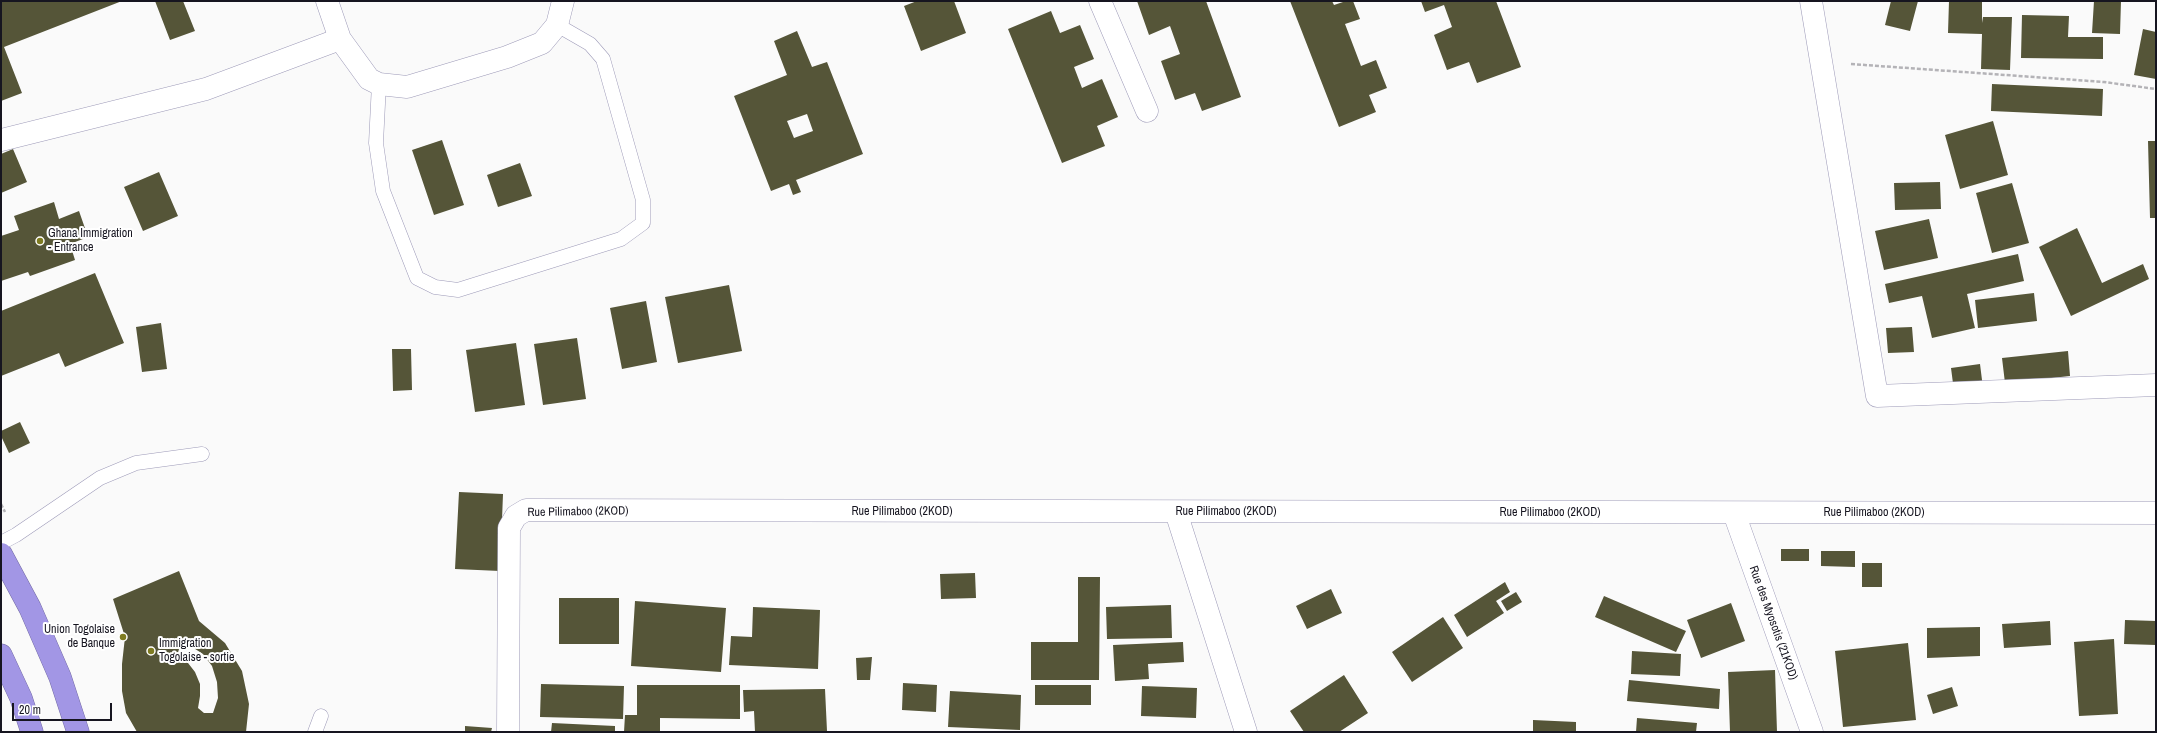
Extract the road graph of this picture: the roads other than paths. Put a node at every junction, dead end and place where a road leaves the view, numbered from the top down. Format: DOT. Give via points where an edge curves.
graph roads {
  1 [pos="327,1"];
  2 [pos="563,1"];
  3 [pos="1100,1"];
  4 [pos="1811,1"];
  5 [pos="557,25"];
  6 [pos="340,39"];
  7 [pos="378,84"];
  8 [pos="1147,111"];
  9 [pos="1,140"];
  10 [pos="2156,385"];
  11 [pos="202,454"];
  12 [pos="1176,512"];
  13 [pos="1734,513"];
  14 [pos="2156,513"];
  15 [pos="1,543"];
  16 [pos="1,554"];
  17 [pos="1,655"];
  18 [pos="321,716"];
  19 [pos="32,732"];
  20 [pos="78,732"];
  21 [pos="314,732"];
  22 [pos="508,732"];
  23 [pos="1246,732"];
  24 [pos="1812,732"];
  1 -- 6 [label="street"];
  2 -- 5 [label="street"];
  3 -- 8 [label="street"];
  4 -- 10 [label="street" via="1877,396"];
  5 -- 7 [label="street" via="542,43 506,57 407,86"];
  5 -- 7 [label="lane" via="590,44 603,59 643,200 643,224 621,240 458,290 435,287 417,278 383,191 376,143"];
  6 -- 7 [label="street" via="369,79"];
  6 -- 9 [label="street" via="206,89"];
  11 -- 15 [label="lane" via="136,463 100,478"];
  12 -- 13 [label="street, Rue Pilimaboo (2KOD)"];
  12 -- 22 [label="street, Rue Pilimaboo (2KOD)" via="526,510 516,516 509,528"];
  12 -- 23 [label="street"];
  13 -- 14 [label="street, Rue Pilimaboo (2KOD)"];
  13 -- 24 [label="street, Rue des Myosotis (21KOD)"];
  16 -- 20 [label="highway" via="30,608 60,677"];
  17 -- 19 [label="highway" via="21,698"];
  18 -- 21 [label="lane"];
}
